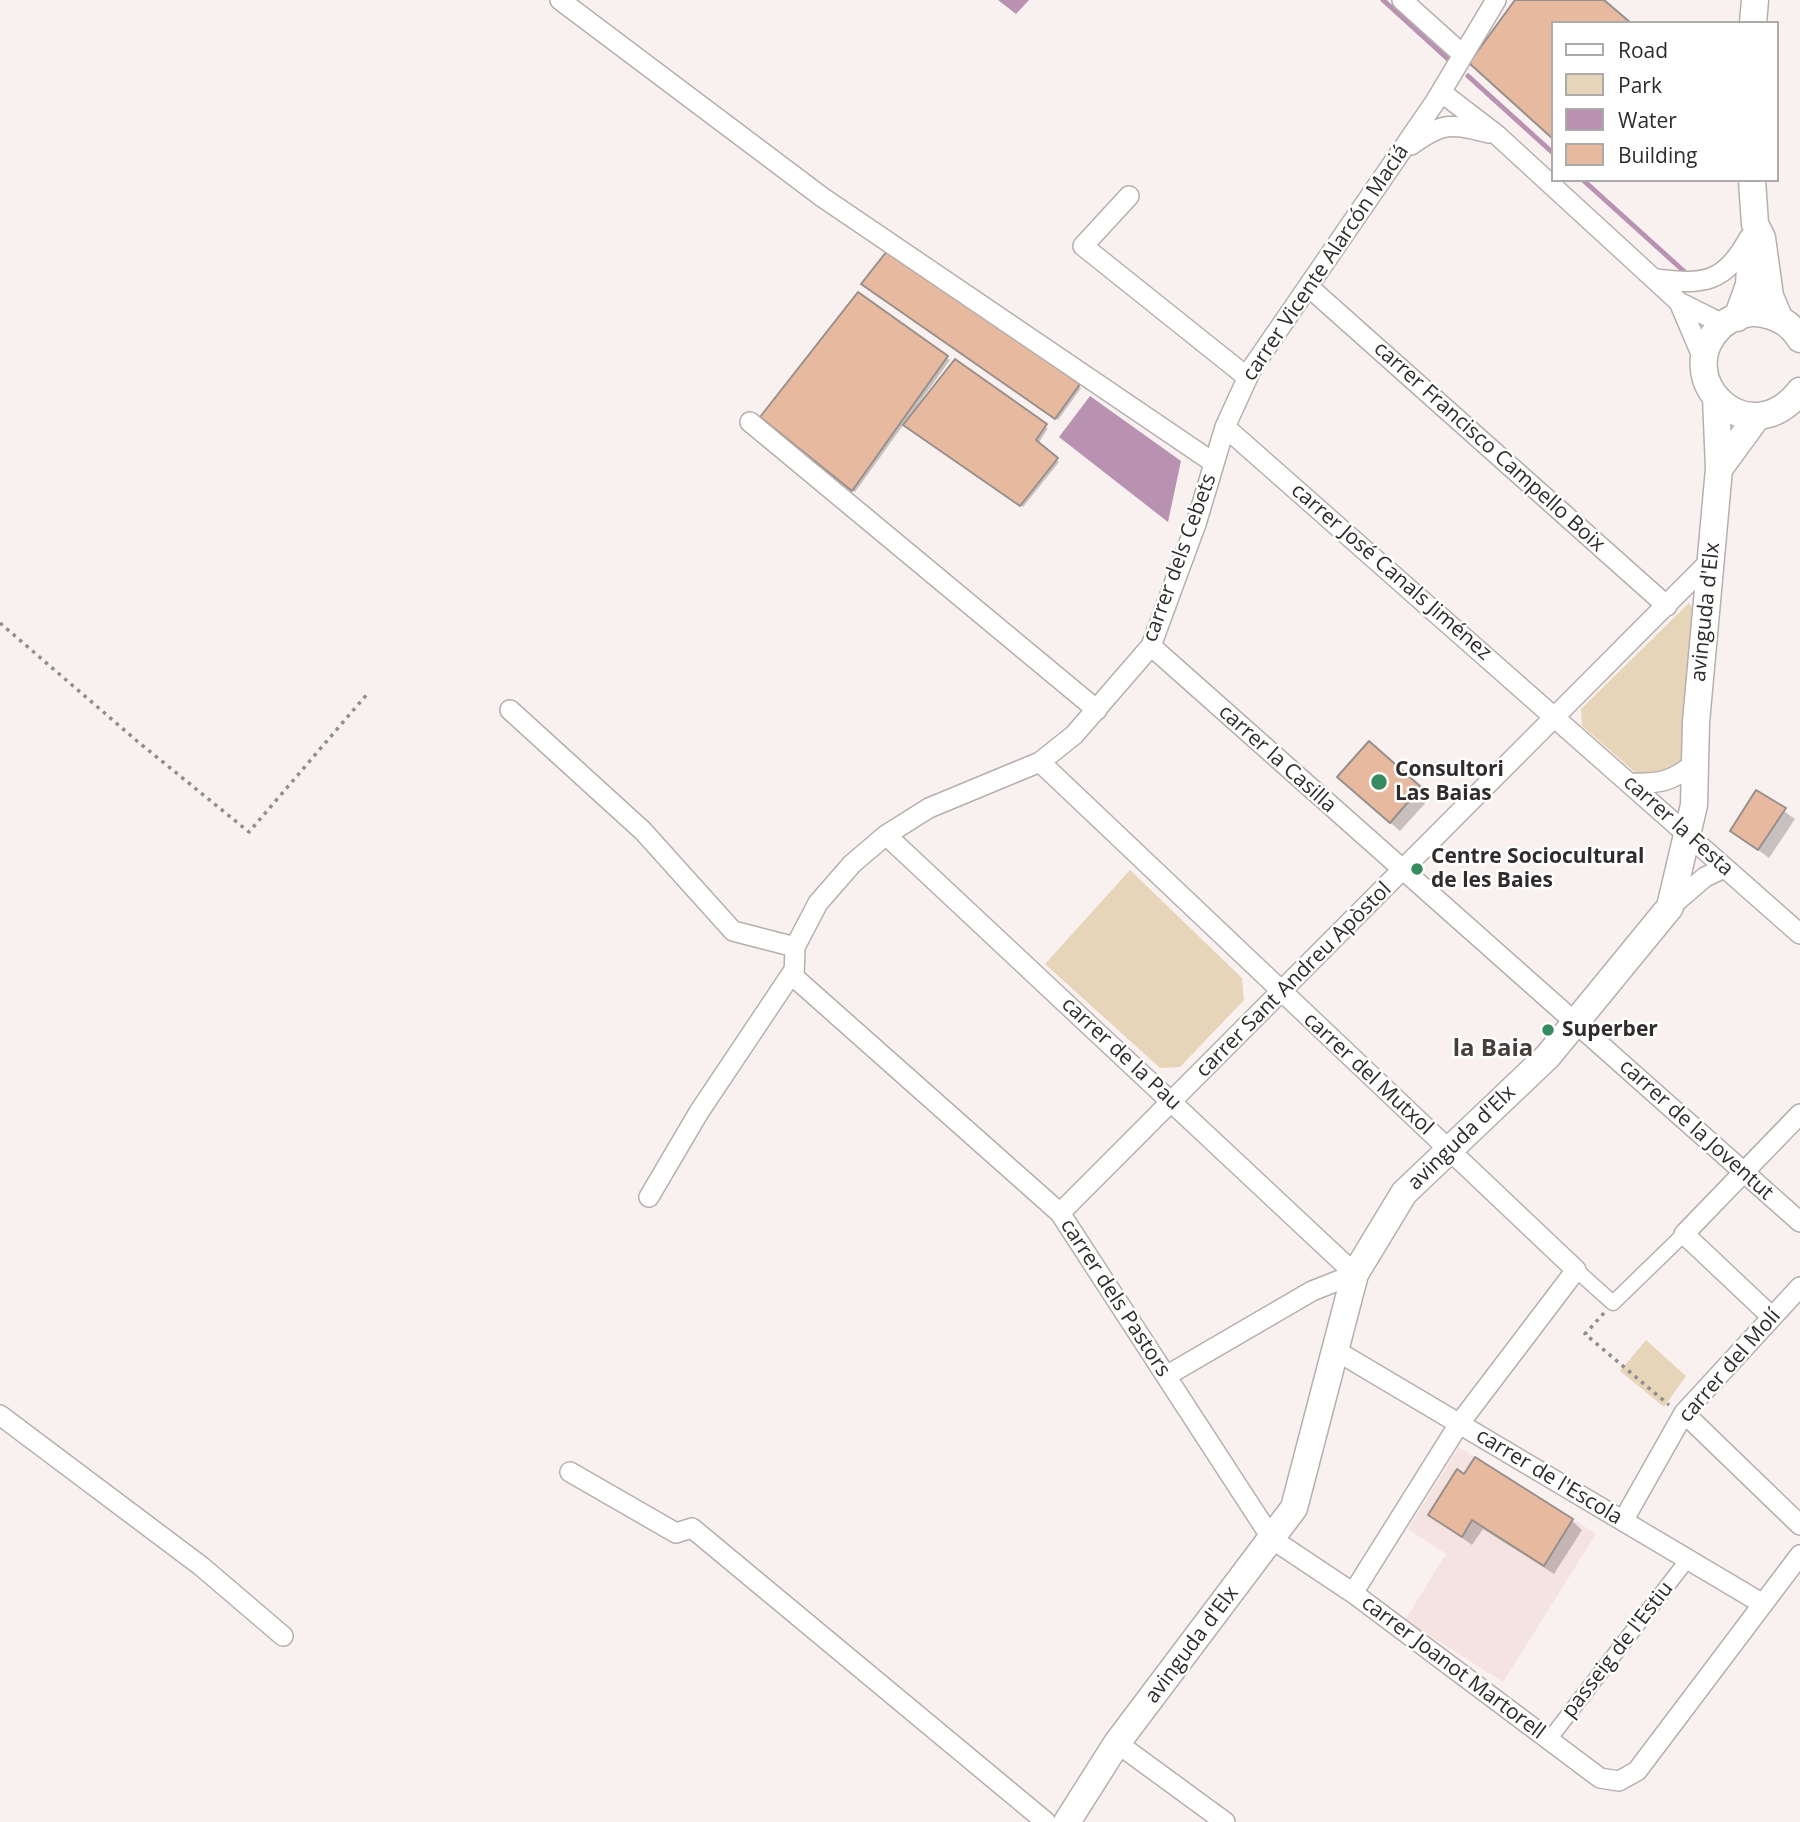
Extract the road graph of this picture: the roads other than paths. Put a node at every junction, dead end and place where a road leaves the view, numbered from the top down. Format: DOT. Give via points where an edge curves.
graph roads {
  1 [pos="560,0"];
  2 [pos="1402,0"];
  3 [pos="1496,0"];
  4 [pos="1755,0"];
  5 [pos="1753,21"];
  6 [pos="1462,54"];
  7 [pos="1438,97"];
  8 [pos="1497,135"];
  9 [pos="1402,152"];
  10 [pos="1752,182"];
  11 [pos="1129,196"];
  12 [pos="1753,231"];
  13 [pos="1656,279"];
  14 [pos="1310,288"];
  15 [pos="1679,302"];
  16 [pos="1780,320"];
  17 [pos="1730,321"];
  18 [pos="1800,339"];
  19 [pos="1705,363"];
  20 [pos="1247,377"];
  21 [pos="1800,391"];
  22 [pos="1716,397"];
  23 [pos="1758,417"];
  24 [pos="750,422"];
  25 [pos="1225,427"];
  26 [pos="1214,463"];
  27 [pos="1718,469"];
  28 [pos="1712,559"];
  29 [pos="1667,606"];
  30 [pos="1151,646"];
  31 [pos="510,710"];
  32 [pos="1097,710"];
  33 [pos="1557,717"];
  34 [pos="1040,762"];
  35 [pos="1695,763"];
  36 [pos="1629,783"];
  37 [pos="886,835"];
  38 [pos="1688,837"];
  39 [pos="1724,868"];
  40 [pos="1403,871"];
  41 [pos="1670,907"];
  42 [pos="1800,934"];
  43 [pos="794,947"];
  44 [pos="794,974"];
  45 [pos="1282,992"];
  46 [pos="1576,1024"];
  47 [pos="1172,1102"];
  48 [pos="1800,1114"];
  49 [pos="1449,1150"];
  50 [pos="1744,1173"];
  51 [pos="649,1197"];
  52 [pos="1060,1213"];
  53 [pos="1800,1222"];
  54 [pos="1684,1234"];
  55 [pos="1576,1270"];
  56 [pos="1355,1274"];
  57 [pos="1800,1287"];
  58 [pos="1772,1317"];
  59 [pos="1335,1350"];
  60 [pos="1166,1376"];
  61 [pos="1689,1407"];
  62 [pos="0,1415"];
  63 [pos="1459,1424"];
  64 [pos="570,1472"];
  65 [pos="1623,1521"];
  66 [pos="1800,1525"];
  67 [pos="1272,1539"];
  68 [pos="1800,1555"];
  69 [pos="1688,1559"];
  70 [pos="1353,1593"];
  71 [pos="1763,1604"];
  72 [pos="283,1636"];
  73 [pos="1548,1741"];
  74 [pos="1118,1743"];
  75 [pos="1046,1822"];
  76 [pos="1067,1822"];
  77 [pos="1225,1822"];
  1 -- 26 [label="street" via="822,197"];
  2 -- 6 [label="street"];
  3 -- 6 [label="street, carrer Vicente Alarcón Maciá"];
  4 -- 5 [label="main road"];
  6 -- 7 [label="street, carrer Vicente Alarcón Maciá"];
  7 -- 8 [label="street"];
  7 -- 9 [label="street, carrer Vicente Alarcón Maciá"];
  8 -- 9 [label="street" via="1454,124 1427,133"];
  8 -- 13 [label="street"];
  9 -- 14 [label="street, carrer Vicente Alarcón Maciá"];
  10 -- 12 [label="main road"];
  11 -- 20 [label="street" via="1083,246"];
  12 -- 13 [label="street" via="1740,256 1722,274 1690,284"];
  12 -- 16 [label="main road" via="1762,238 1770,296"];
  12 -- 17 [label="main road" via="1752,271"];
  13 -- 15 [label="street"];
  14 -- 20 [label="street, carrer Vicente Alarcón Maciá"];
  14 -- 29 [label="street, carrer Francisco Campello Boix"];
  15 -- 17 [label="street"];
  15 -- 19 [label="street"];
  16 -- 17 [label="main road" via="1751,313"];
  16 -- 18 [label="main road"];
  17 -- 19 [label="main road" via="1707,345"];
  19 -- 22 [label="main road, avinguda d'Elx"];
  20 -- 25 [label="street, carrer Vicente Alarcón Maciá"];
  21 -- 23 [label="main road" via="1789,405"];
  22 -- 23 [label="main road" via="1727,409"];
  22 -- 27 [label="main road, avinguda d'Elx"];
  23 -- 27 [label="main road"];
  24 -- 32 [label="street"];
  25 -- 26 [label="street, carrer dels Cebets"];
  25 -- 33 [label="street, carrer José Canals Jiménez"];
  26 -- 30 [label="street, carrer dels Cebets"];
  27 -- 28 [label="main road, avinguda d'Elx"];
  28 -- 29 [label="street, carrer Sant Andreu Apòstol"];
  28 -- 35 [label="main road, avinguda d'Elx"];
  29 -- 33 [label="street, carrer Sant Andreu Apòstol"];
  30 -- 32 [label="street, carrer dels Cebets"];
  30 -- 40 [label="street, carrer la Casilla"];
  31 -- 43 [label="street" via="643,831 733,932"];
  32 -- 34 [label="street, carrer dels Cebets"];
  33 -- 36 [label="street, carrer la Festa"];
  33 -- 40 [label="street, carrer Sant Andreu Apòstol"];
  34 -- 37 [label="street, carrer dels Cebets" via="929,808"];
  34 -- 45 [label="street, carrer del Mutxol"];
  35 -- 36 [label="street" via="1676,778 1655,784"];
  35 -- 38 [label="main road, avinguda d'Elx"];
  36 -- 38 [label="street, carrer la Festa"];
  37 -- 43 [label="street, carrer dels Cebets" via="852,864 818,903"];
  37 -- 47 [label="street, carrer de la Pau"];
  38 -- 39 [label="street, carrer la Festa"];
  38 -- 41 [label="main road, avinguda d'Elx"];
  39 -- 41 [label="street" via="1705,877"];
  39 -- 42 [label="street, carrer la Festa"];
  40 -- 45 [label="street, carrer Sant Andreu Apòstol"];
  40 -- 46 [label="street, carrer de la Joventut"];
  41 -- 46 [label="main road, avinguda d'Elx"];
  43 -- 44 [label="street, carrer dels Cebets"];
  44 -- 51 [label="street" via="699,1112"];
  44 -- 52 [label="street, carrer dels Pastors"];
  45 -- 47 [label="street, carrer Sant Andreu Apòstol"];
  45 -- 49 [label="street, carrer del Mutxol"];
  46 -- 49 [label="main road, avinguda d'Elx"];
  46 -- 50 [label="street, carrer de la Joventut"];
  47 -- 52 [label="street, carrer Sant Andreu Apòstol"];
  47 -- 56 [label="street, carrer de la Pau"];
  48 -- 50 [label="street"];
  49 -- 55 [label="street, carrer del Mutxol"];
  49 -- 56 [label="main road, avinguda d'Elx" via="1404,1193"];
  50 -- 53 [label="street, carrer de la Joventut"];
  50 -- 54 [label="street"];
  52 -- 60 [label="street, carrer dels Pastors"];
  54 -- 55 [label="street" via="1615,1301"];
  54 -- 58 [label="street"];
  55 -- 63 [label="street"];
  56 -- 59 [label="main road, avinguda d'Elx"];
  56 -- 60 [label="street" via="1312,1292"];
  57 -- 58 [label="street, carrer del Molí"];
  58 -- 61 [label="street, carrer del Molí"];
  59 -- 63 [label="street, carrer de l'Escola"];
  59 -- 67 [label="main road, avinguda d'Elx" via="1294,1508"];
  60 -- 67 [label="street, carrer dels Pastors"];
  61 -- 65 [label="street, carrer del Molí"];
  61 -- 66 [label="street"];
  62 -- 72 [label="street" via="201,1566"];
  63 -- 65 [label="street, carrer de l'Escola"];
  63 -- 70 [label="street"];
  64 -- 75 [label="street" via="676,1533 692,1528"];
  65 -- 69 [label="street, carrer de l'Escola"];
  67 -- 70 [label="street, carrer Joanot Martorell"];
  67 -- 74 [label="main road, avinguda d'Elx"];
  68 -- 71 [label="street"];
  69 -- 71 [label="street, carrer de l'Escola"];
  69 -- 73 [label="street, passeig de l'Estiu"];
  70 -- 73 [label="street, carrer Joanot Martorell"];
  71 -- 73 [label="street, carrer Joanot Martorell" via="1637,1771 1619,1781 1600,1779"];
  74 -- 76 [label="main road, avinguda d'Elx"];
  74 -- 77 [label="street"];
}
